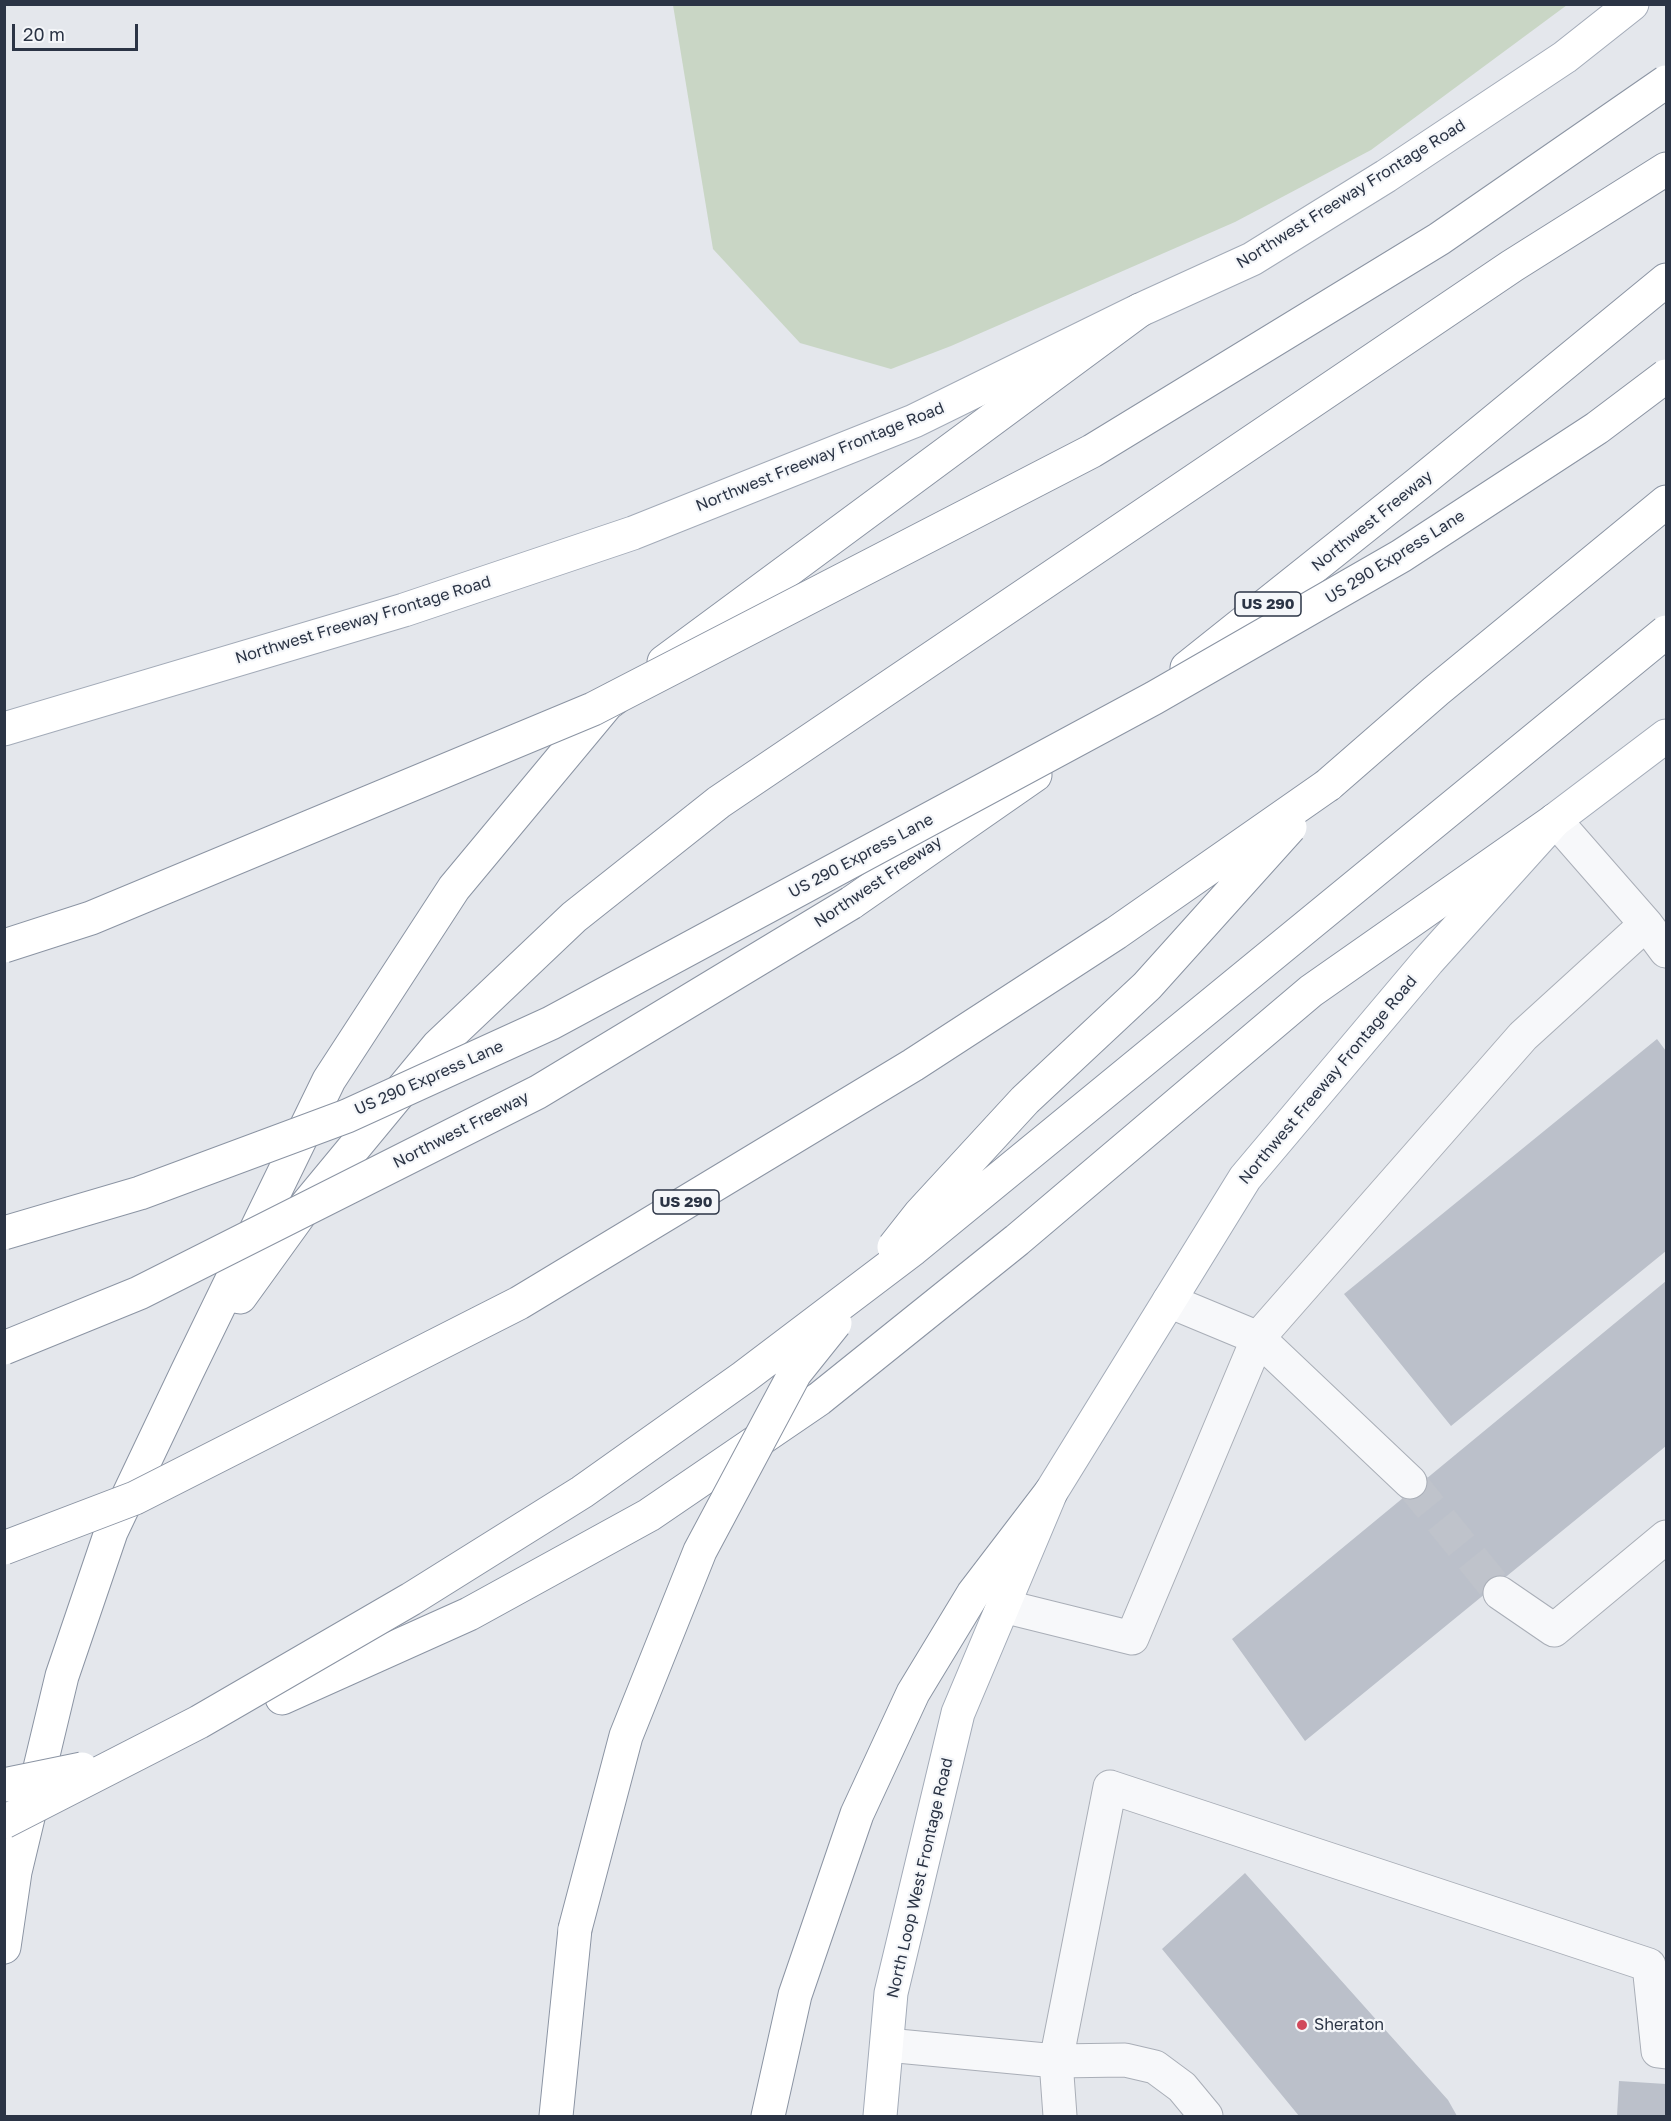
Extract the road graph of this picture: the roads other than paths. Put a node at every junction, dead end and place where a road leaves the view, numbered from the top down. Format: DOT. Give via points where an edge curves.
graph roads {
  1 [pos="1632,4"];
  2 [pos="1666,81"];
  3 [pos="1666,169"];
  4 [pos="1666,280"];
  5 [pos="1140,310"];
  6 [pos="1666,376"];
  7 [pos="1666,502"];
  8 [pos="1666,632"];
  9 [pos="4,729"];
  10 [pos="1665,740"];
  11 [pos="1328,785"];
  12 [pos="1555,820"];
  13 [pos="1646,924"];
  14 [pos="4,946"];
  15 [pos="1666,951"];
  16 [pos="4,1233"];
  17 [pos="1169,1301"];
  18 [pos="1258,1338"];
  19 [pos="4,1348"];
  20 [pos="187,1372"];
  21 [pos="1410,1482"];
  22 [pos="1051,1492"];
  23 [pos="1666,1537"];
  24 [pos="4,1548"];
  25 [pos="1500,1593"];
  26 [pos="1003,1606"];
  27 [pos="958,1713"];
  28 [pos="4,1785"];
  29 [pos="4,1822"];
  30 [pos="4,1947"];
  31 [pos="887,2045"];
  32 [pos="1666,2052"];
  33 [pos="1056,2061"];
  34 [pos="556,2116"];
  35 [pos="768,2116"];
  36 [pos="880,2116"];
  37 [pos="1060,2116"];
  38 [pos="1206,2116"];
  1 -- 5 [label="main road, Northwest Freeway Frontage Road" via="1564,57 1386,176 1252,259"];
  2 -- 14 [label="main road, bridge" via="1439,239 1092,451 593,709 91,918"];
  3 -- 20 [label="main road" via="1502,272 719,802 574,917 438,1046 305,1208"];
  4 -- 19 [label="main road, Northwest Freeway / US 290, bridge" via="1166,685 851,903 538,1092 138,1293"];
  5 -- 9 [label="main road, Northwest Freeway Frontage Road" via="914,421 633,533 404,610"];
  5 -- 20 [label="main road" via="607,704 454,888 330,1080"];
  6 -- 16 [label="main road, US 290 Express Lane, bridge" via="1597,428 1401,556 1154,698 552,1023 346,1116 140,1193"];
  7 -- 11 [label="main road, US 290"];
  8 -- 29 [label="main road, bridge" via="913,1249 744,1377 582,1492 411,1599 199,1722"];
  10 -- 12 [label="main road, Northwest Freeway Frontage Road"];
  11 -- 24 [label="main road, US 290, bridge" via="1116,933 913,1065 519,1303 135,1498"];
  11 -- 34 [label="main road, bridge" via="1147,986 1025,1100 920,1214 795,1373 700,1551 626,1736 576,1929"];
  12 -- 13 [label="lane"];
  12 -- 17 [label="main road, Northwest Freeway Frontage Road" via="1428,961 1245,1178"];
  12 -- 28 [label="main road, bridge" via="1311,991 1017,1240 819,1400 649,1515 469,1614 282,1698 74,1772"];
  13 -- 15 [label="lane"];
  13 -- 18 [label="lane" via="1523,1036"];
  17 -- 18 [label="lane"];
  17 -- 22 [label="main road, Northwest Freeway Frontage Road"];
  18 -- 21 [label="lane"];
  18 -- 26 [label="lane" via="1132,1638"];
  20 -- 30 [label="main road" via="111,1532 62,1676 15,1872"];
  22 -- 26 [label="main road, Northwest Freeway Frontage Road"];
  22 -- 35 [label="main road" via="973,1594 914,1693 858,1814 795,1995"];
  23 -- 25 [label="lane" via="1554,1630"];
  26 -- 27 [label="main road, Northwest Freeway Frontage Road"];
  27 -- 31 [label="main road, North Loop West Frontage Road" via="891,1993"];
  31 -- 33 [label="lane"];
  31 -- 36 [label="main road, North Loop West Frontage Road"];
  32 -- 33 [label="lane" via="1658,2051 1649,1965 1110,1787"];
  33 -- 37 [label="lane"];
  33 -- 38 [label="lane" via="1125,2060 1155,2067 1182,2087"];
}
